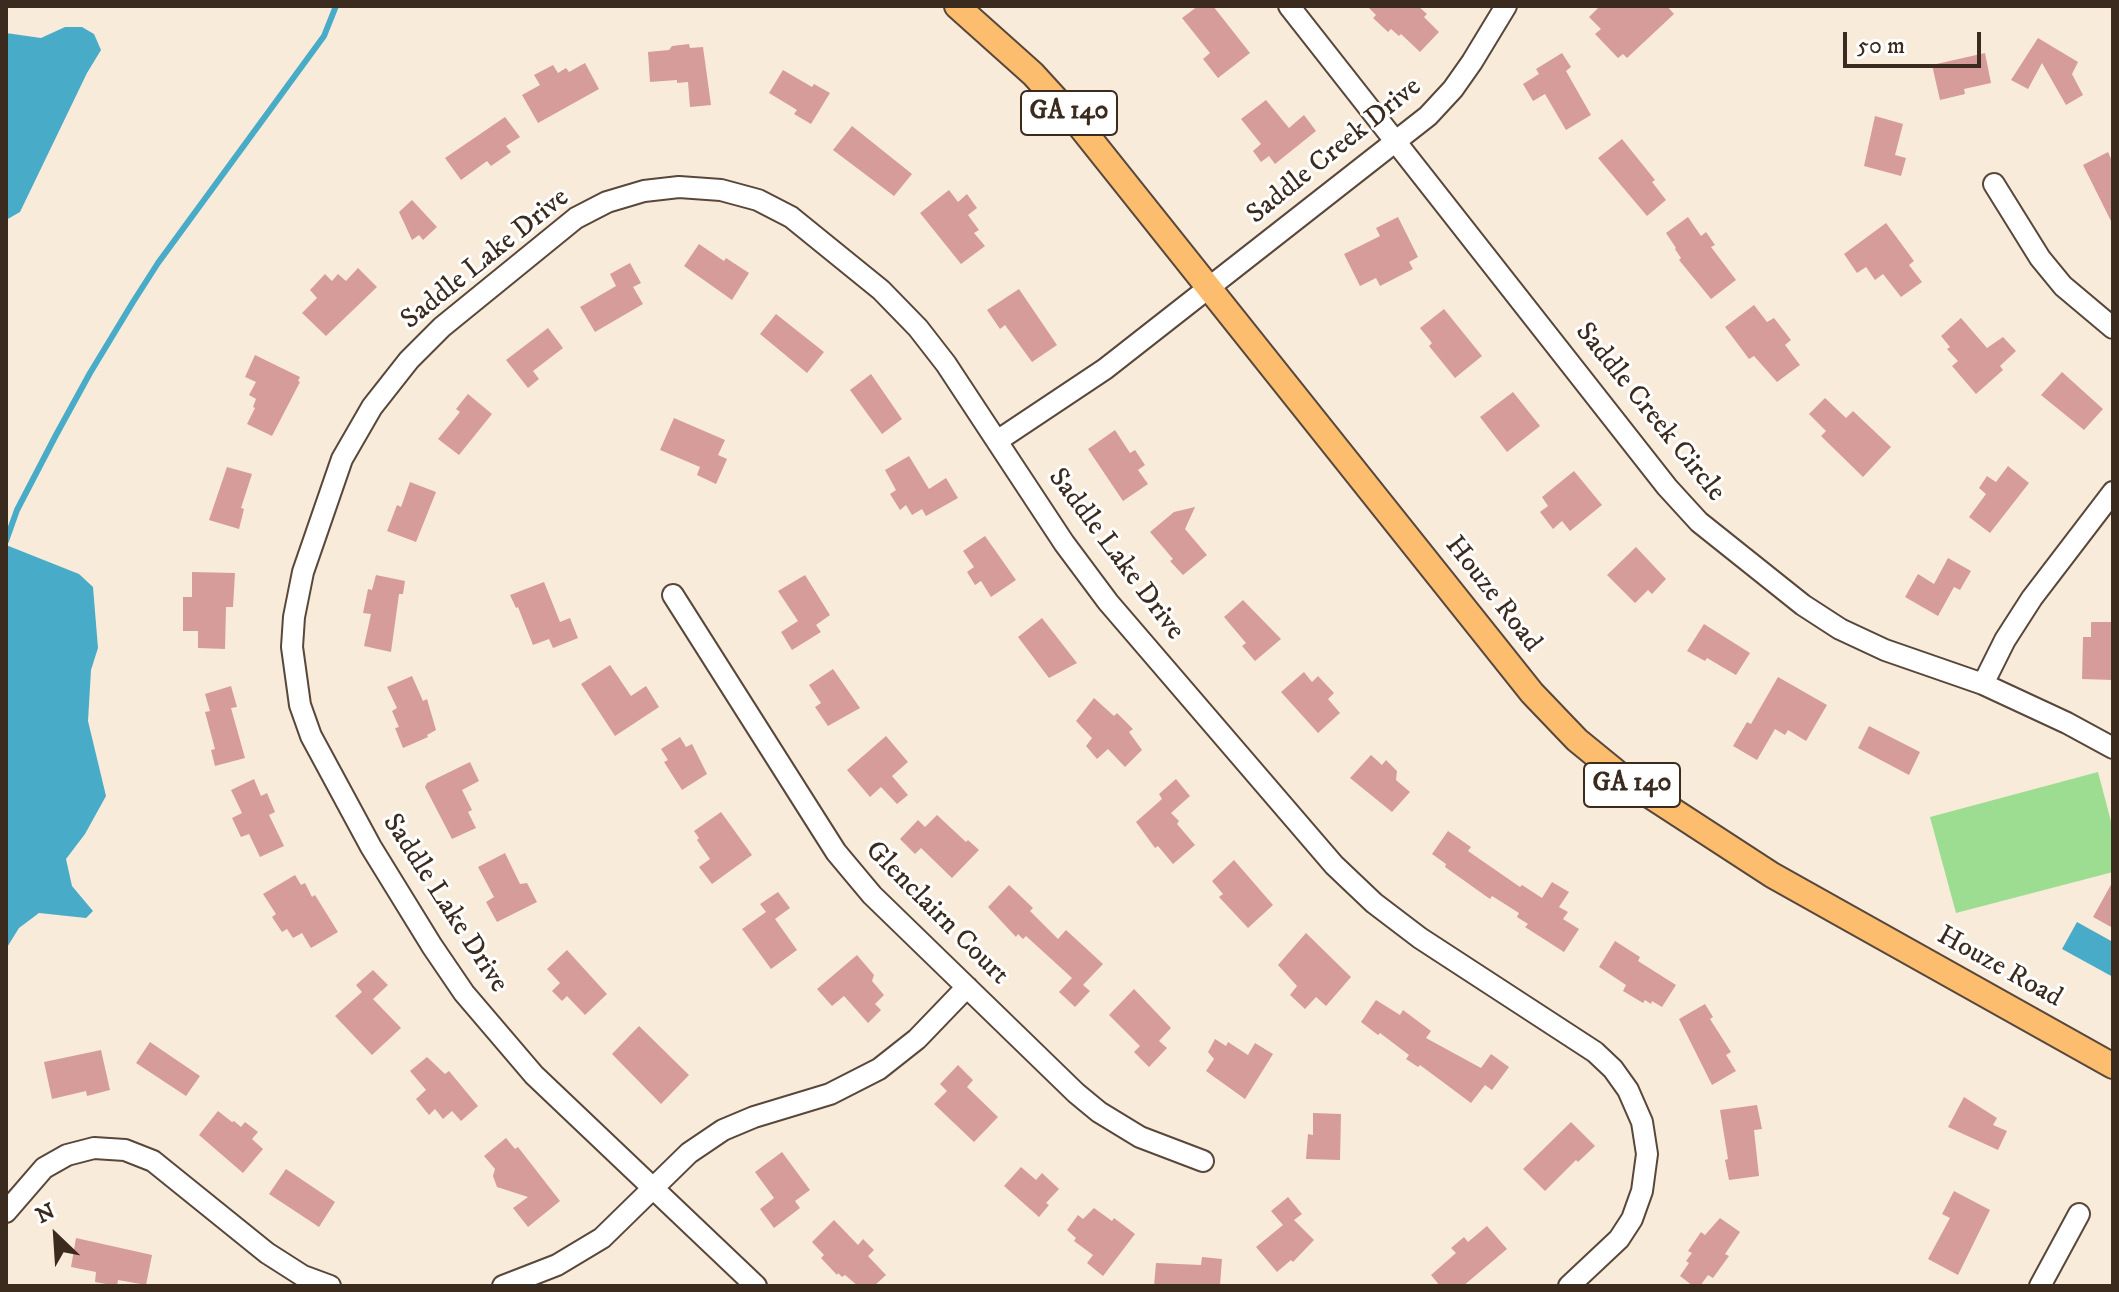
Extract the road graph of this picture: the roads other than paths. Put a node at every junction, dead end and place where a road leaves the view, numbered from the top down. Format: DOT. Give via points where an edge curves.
graph roads {
  1 [pos="957,6"];
  2 [pos="1289,6"];
  3 [pos="1506,6"];
  4 [pos="1397,142"];
  5 [pos="1994,184"];
  6 [pos="1211,289"];
  7 [pos="2113,328"];
  8 [pos="997,441"];
  9 [pos="2113,492"];
  10 [pos="673,595"];
  11 [pos="1983,684"];
  12 [pos="2113,748"];
  13 [pos="967,987"];
  14 [pos="2113,1066"];
  15 [pos="1203,1161"];
  16 [pos="652,1188"];
  17 [pos="6,1212"];
  18 [pos="2079,1214"];
  19 [pos="330,1286"];
  20 [pos="503,1286"];
  21 [pos="756,1286"];
  22 [pos="1569,1286"];
  23 [pos="2040,1286"];
  1 -- 6 [label="main road, Houze Road / GA 140" via="1075,120"];
  2 -- 4 [label="street, Saddle Creek Circle"];
  3 -- 4 [label="street, Saddle Creek Drive" via="1453,89"];
  4 -- 6 [label="street, Saddle Creek Drive"];
  4 -- 11 [label="street, Saddle Creek Circle" via="1699,522 1840,629"];
  5 -- 7 [label="street" via="2063,286"];
  6 -- 8 [label="street, Saddle Creek Drive"];
  6 -- 14 [label="main road, Houze Road / GA 140" via="1532,693 1577,740 1626,780 1759,868"];
  8 -- 16 [label="street, Saddle Lake Drive" via="918,328 827,244 758,200 679,187 607,202 541,244 409,360 372,407 342,459 303,572 294,617 295,676 311,736 371,847 464,993 534,1075"];
  8 -- 22 [label="street, Saddle Lake Drive" via="1108,602 1334,865 1420,938 1595,1052 1628,1090 1642,1122 1647,1154 1642,1191 1619,1239"];
  9 -- 11 [label="street" via="2032,598"];
  10 -- 13 [label="street, Glenclairn Court" via="836,852 872,895"];
  11 -- 12 [label="street, Saddle Creek Circle"];
  13 -- 15 [label="street, Glenclairn Court" via="1099,1112 1140,1137"];
  13 -- 16 [label="street" via="879,1069 830,1094 723,1130"];
  16 -- 20 [label="street" via="580,1253"];
  16 -- 21 [label="street, Saddle Lake Drive"];
  17 -- 19 [label="street" via="44,1168 67,1155 94,1148 125,1150 153,1161 267,1253"];
  18 -- 23 [label="street"];
}
